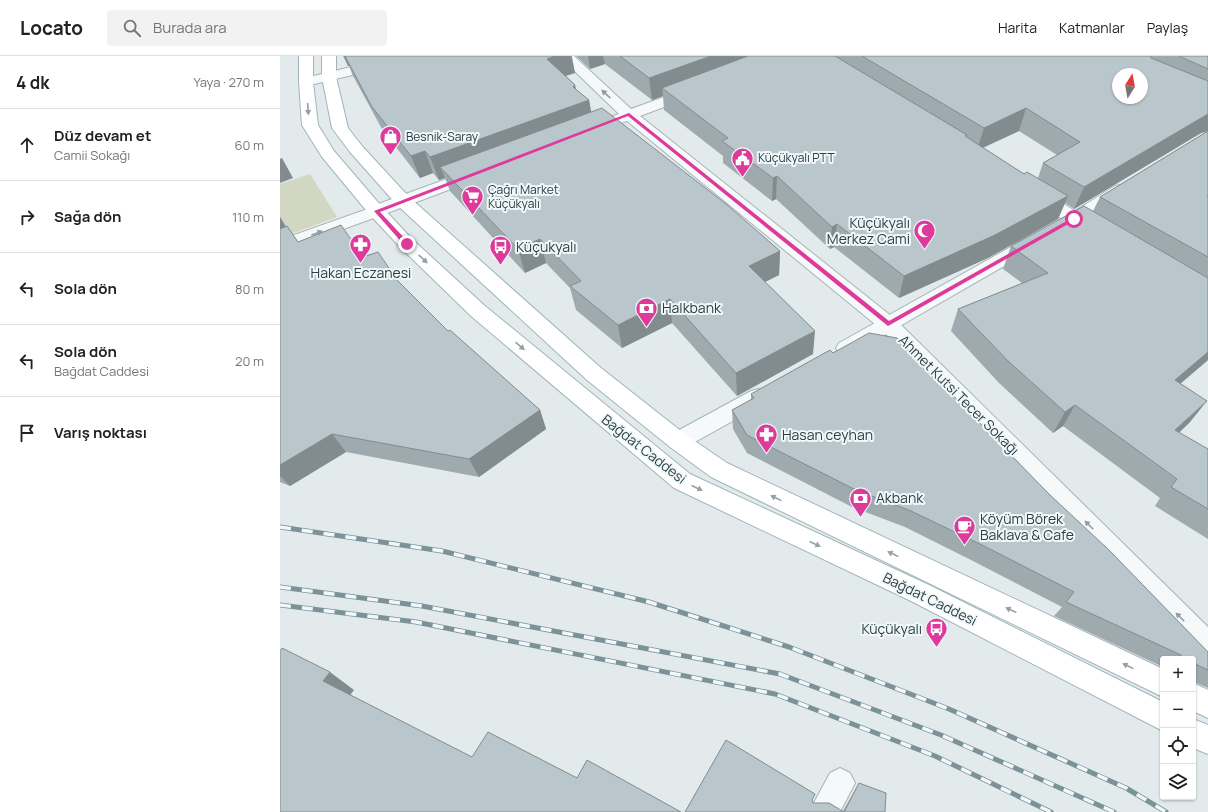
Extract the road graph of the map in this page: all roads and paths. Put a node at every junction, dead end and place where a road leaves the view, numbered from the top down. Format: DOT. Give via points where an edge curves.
graph roads {
  1 [pos="306,56"];
  2 [pos="415,56"];
  3 [pos="566,56"];
  4 [pos="329,66"];
  5 [pos="306,82"];
  6 [pos="701,88"];
  7 [pos="629,115"];
  8 [pos="607,123"];
  9 [pos="490,168"];
  10 [pos="1134,182"];
  11 [pos="1020,185"];
  12 [pos="403,201"];
  13 [pos="376,211"];
  14 [pos="1074,219"];
  15 [pos="1108,238"];
  16 [pos="280,246"];
  17 [pos="888,324"];
  18 [pos="827,358"];
  19 [pos="773,388"];
  20 [pos="678,441"];
  21 [pos="1208,645"];
  22 [pos="1160,682"];
  23 [pos="1196,698"];
  24 [pos="1208,704"];
  25 [pos="1160,715"];
  26 [pos="1196,734"];
  27 [pos="1208,740"];
  28 [pos="840,783"];
  29 [pos="824,812"];
  1 -- 5 [label="main road, Bağdat Caddesi"];
  2 -- 4 [label="street"];
  7 -- 3 [label="street, Ahmet Kutsi Tecer Sokağı, one-way"];
  4 -- 5 [label="street"];
  4 -- 12 [label="main road, Bağdat Caddesi" via="340,128"];
  5 -- 13 [label="main road, Bağdat Caddesi, one-way" via="310,125 328,154"];
  6 -- 7 [label="street"];
  7 -- 8 [label="street"];
  7 -- 17 [label="street, Ahmet Kutsi Tecer Sokağı"];
  9 -- 12 [label="street"];
  10 -- 14 [label="street"];
  11 -- 14 [label="street"];
  12 -- 13 [label="street"];
  12 -- 20 [label="main road, Bağdat Caddesi" via="594,374"];
  16 -- 13 [label="street, one-way"];
  13 -- 25 [label="main road, Bağdat Caddesi, one-way" via="478,311 682,481 920,593"];
  14 -- 15 [label="street"];
  14 -- 17 [label="street"];
  17 -- 18 [label="street"];
  21 -- 17 [label="street, Ahmet Kutsi Tecer Sokağı, one-way"];
  19 -- 20 [label="street"];
  22 -- 20 [label="main road, Bağdat Caddesi, one-way" via="719,470"];
  23 -- 24 [label="main road"];
  26 -- 27 [label="main road"];
  28 -- 29 [label="street"];
}
